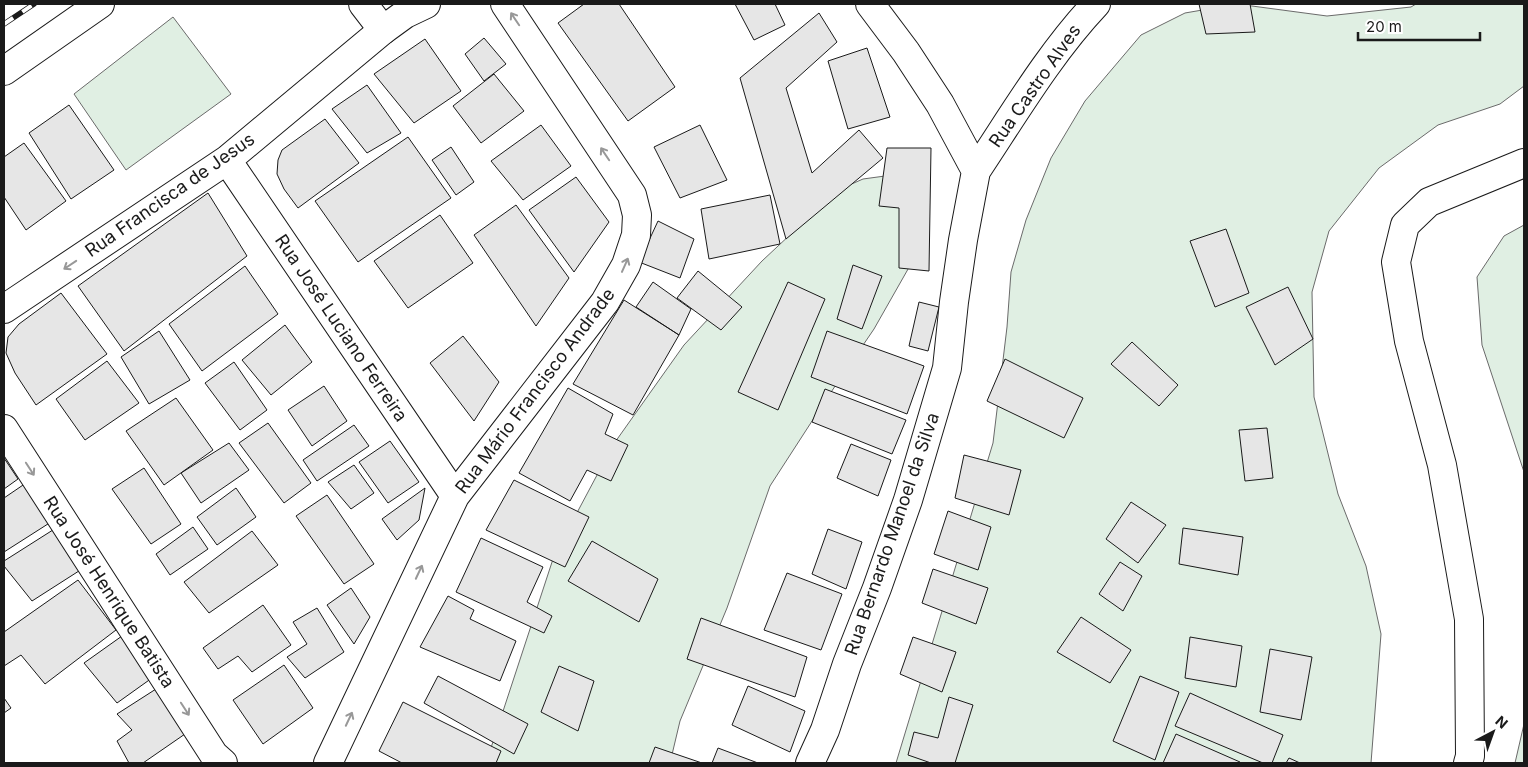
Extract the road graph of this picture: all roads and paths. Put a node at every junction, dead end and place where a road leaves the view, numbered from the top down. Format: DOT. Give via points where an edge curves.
graph roads {
  1 [pos="100,4"];
  2 [pos="363,4"];
  3 [pos="426,4"];
  4 [pos="505,4"];
  5 [pos="870,4"];
  6 [pos="1096,4"];
  7 [pos="383,30"];
  8 [pos="4,71"];
  9 [pos="226,160"];
  10 [pos="1524,163"];
  11 [pos="976,171"];
  12 [pos="4,309"];
  13 [pos="4,429"];
  14 [pos="455,496"];
  15 [pos="217,761"];
  16 [pos="328,763"];
  17 [pos="810,763"];
  18 [pos="1468,763"];
  1 -- 8 [label="street"];
  2 -- 7 [label="street"];
  3 -- 7 [label="street, Rua Francisca de Jesus"];
  14 -- 4 [label="street, Rua Mário Francisco Andrade, one-way" via="605,302 626,265 636,235 637,215 632,195"];
  5 -- 11 [label="street" via="940,104"];
  6 -- 11 [label="street, Rua Castro Alves" via="1053,57"];
  7 -- 9 [label="street, Rua Francisca de Jesus"];
  9 -- 12 [label="street, Rua Francisca de Jesus, one-way"];
  9 -- 14 [label="street, Rua José Luciano Ferreira"];
  10 -- 18 [label="street" via="1429,202 1405,225 1396,262 1409,341 1442,465 1469,619"];
  11 -- 17 [label="street, Rua Bernardo Manoel da Silva" via="963,240 947,368 908,500 825,730"];
  13 -- 15 [label="street, Rua José Henrique Batista, one-way"];
  16 -- 14 [label="street, Rua Mário Francisco Andrade, one-way"];
}
